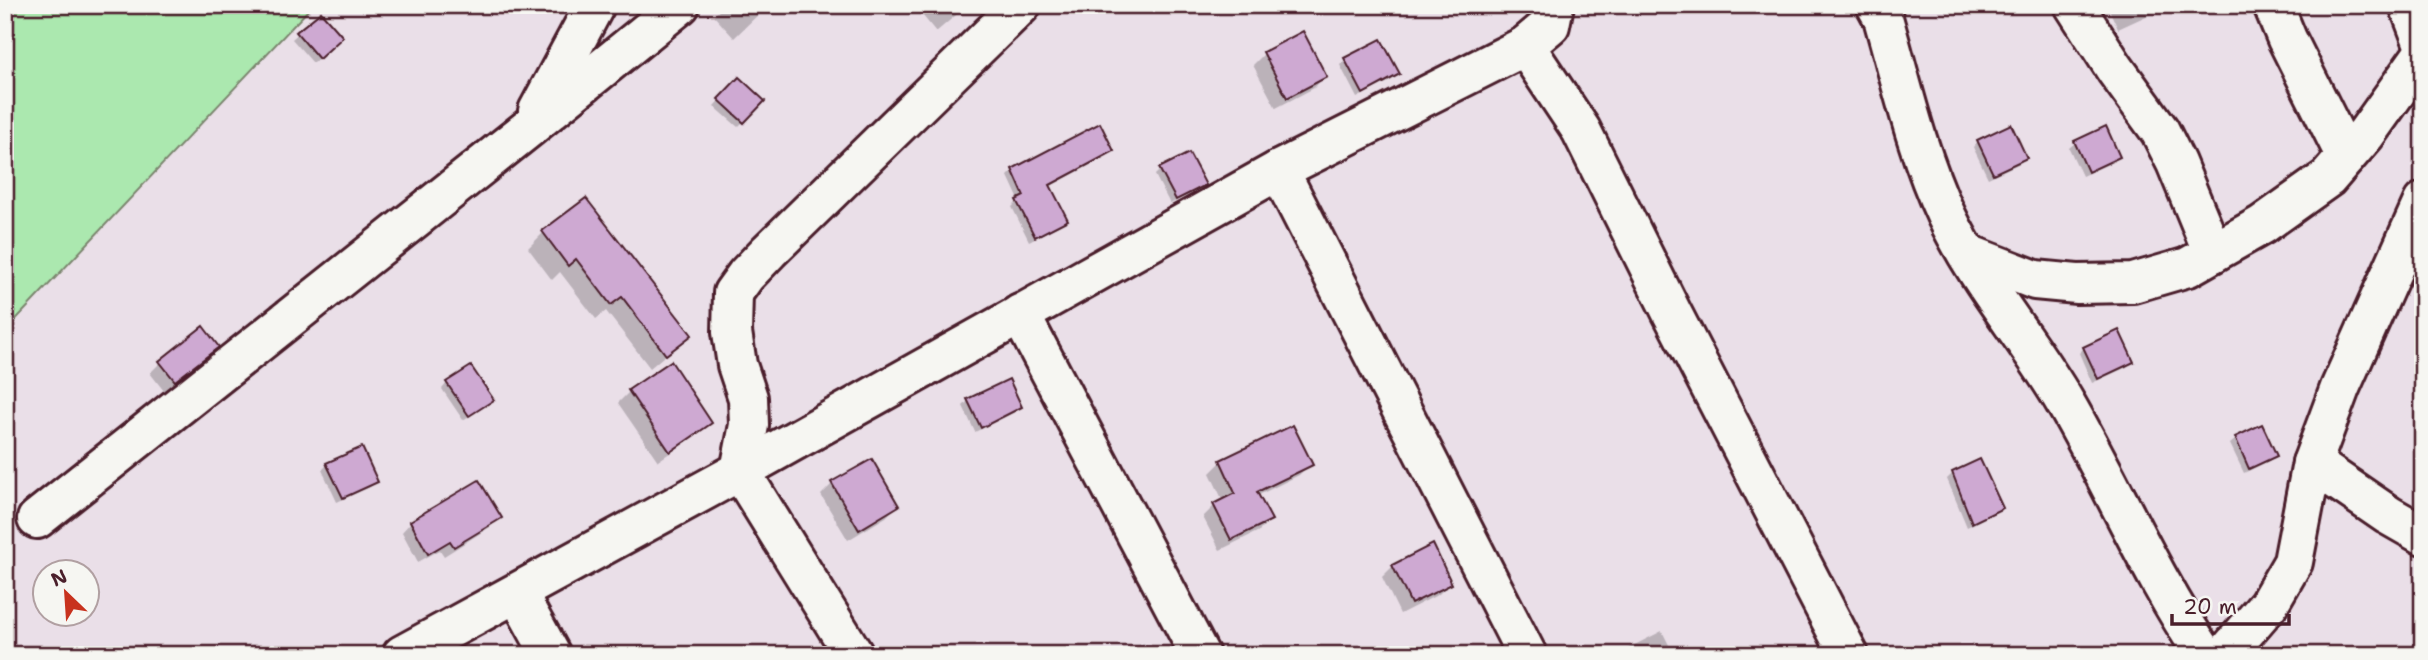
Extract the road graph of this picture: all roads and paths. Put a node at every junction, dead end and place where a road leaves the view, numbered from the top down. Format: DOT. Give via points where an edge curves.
graph roads {
  1 [pos="595,5"];
  2 [pos="680,5"];
  3 [pos="1021,5"];
  4 [pos="1554,5"];
  5 [pos="1877,5"];
  6 [pos="2074,5"];
  7 [pos="2273,5"];
  8 [pos="2409,5"];
  9 [pos="2423,42"];
  10 [pos="1525,46"];
  11 [pos="2423,54"];
  12 [pos="529,128"];
  13 [pos="2346,157"];
  14 [pos="1279,170"];
  15 [pos="2423,202"];
  16 [pos="2213,253"];
  17 [pos="1968,254"];
  18 [pos="1020,314"];
  19 [pos="2312,463"];
  20 [pos="740,471"];
  21 [pos="37,519"];
  22 [pos="2423,535"];
  23 [pos="517,593"];
  24 [pos="402,655"];
  25 [pos="551,655"];
  26 [pos="854,655"];
  27 [pos="1200,655"];
  28 [pos="1527,655"];
  29 [pos="1849,655"];
  30 [pos="2205,655"];
  31 [pos="2225,655"];
  1 -- 12 [label="street"];
  2 -- 12 [label="street"];
  3 -- 20 [label="street" via="769,251 733,293 732,332 748,398 749,425"];
  4 -- 10 [label="street" via="1550,25"];
  5 -- 17 [label="street" via="1920,150 1947,217"];
  6 -- 16 [label="street" via="2160,131"];
  7 -- 13 [label="street"];
  8 -- 9 [label="street"];
  10 -- 14 [label="street"];
  10 -- 29 [label="street" via="1581,130"];
  11 -- 13 [label="street"];
  12 -- 21 [label="street"];
  13 -- 16 [label="street" via="2328,178 2284,210"];
  14 -- 18 [label="street"];
  14 -- 28 [label="street"];
  15 -- 19 [label="street" via="2340,388"];
  16 -- 17 [label="street" via="2188,267 2133,283 2077,284 2035,280"];
  17 -- 30 [label="street" via="2065,403"];
  18 -- 20 [label="street"];
  18 -- 27 [label="street"];
  19 -- 22 [label="street"];
  19 -- 31 [label="street" via="2292,562 2268,605"];
  20 -- 23 [label="street"];
  20 -- 26 [label="street"];
  23 -- 24 [label="street"];
  23 -- 25 [label="street"];
}
